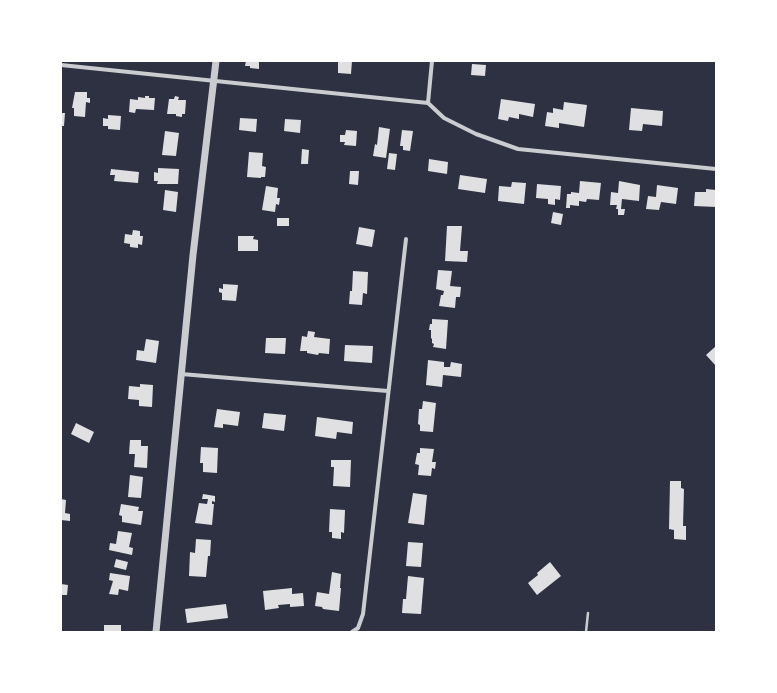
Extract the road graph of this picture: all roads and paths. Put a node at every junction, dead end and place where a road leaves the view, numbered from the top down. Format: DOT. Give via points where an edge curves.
graph roads {
  1 [pos="216,61"];
  2 [pos="432,61"];
  3 [pos="61,65"];
  4 [pos="214,80"];
  5 [pos="428,103"];
  6 [pos="716,169"];
  7 [pos="406,239"];
  8 [pos="181,374"];
  9 [pos="388,391"];
  10 [pos="588,613"];
  11 [pos="156,632"];
  12 [pos="352,632"];
  13 [pos="586,632"];
  1 -- 4 [label="street"];
  2 -- 5 [label="street"];
  3 -- 4 [label="street"];
  4 -- 5 [label="street"];
  4 -- 8 [label="street"];
  5 -- 6 [label="street" via="444,118 476,134 518,149"];
  7 -- 9 [label="street"];
  8 -- 9 [label="street"];
  8 -- 11 [label="street"];
  9 -- 12 [label="street" via="363,614 358,628"];
  10 -- 13 [label="lane"];
}
